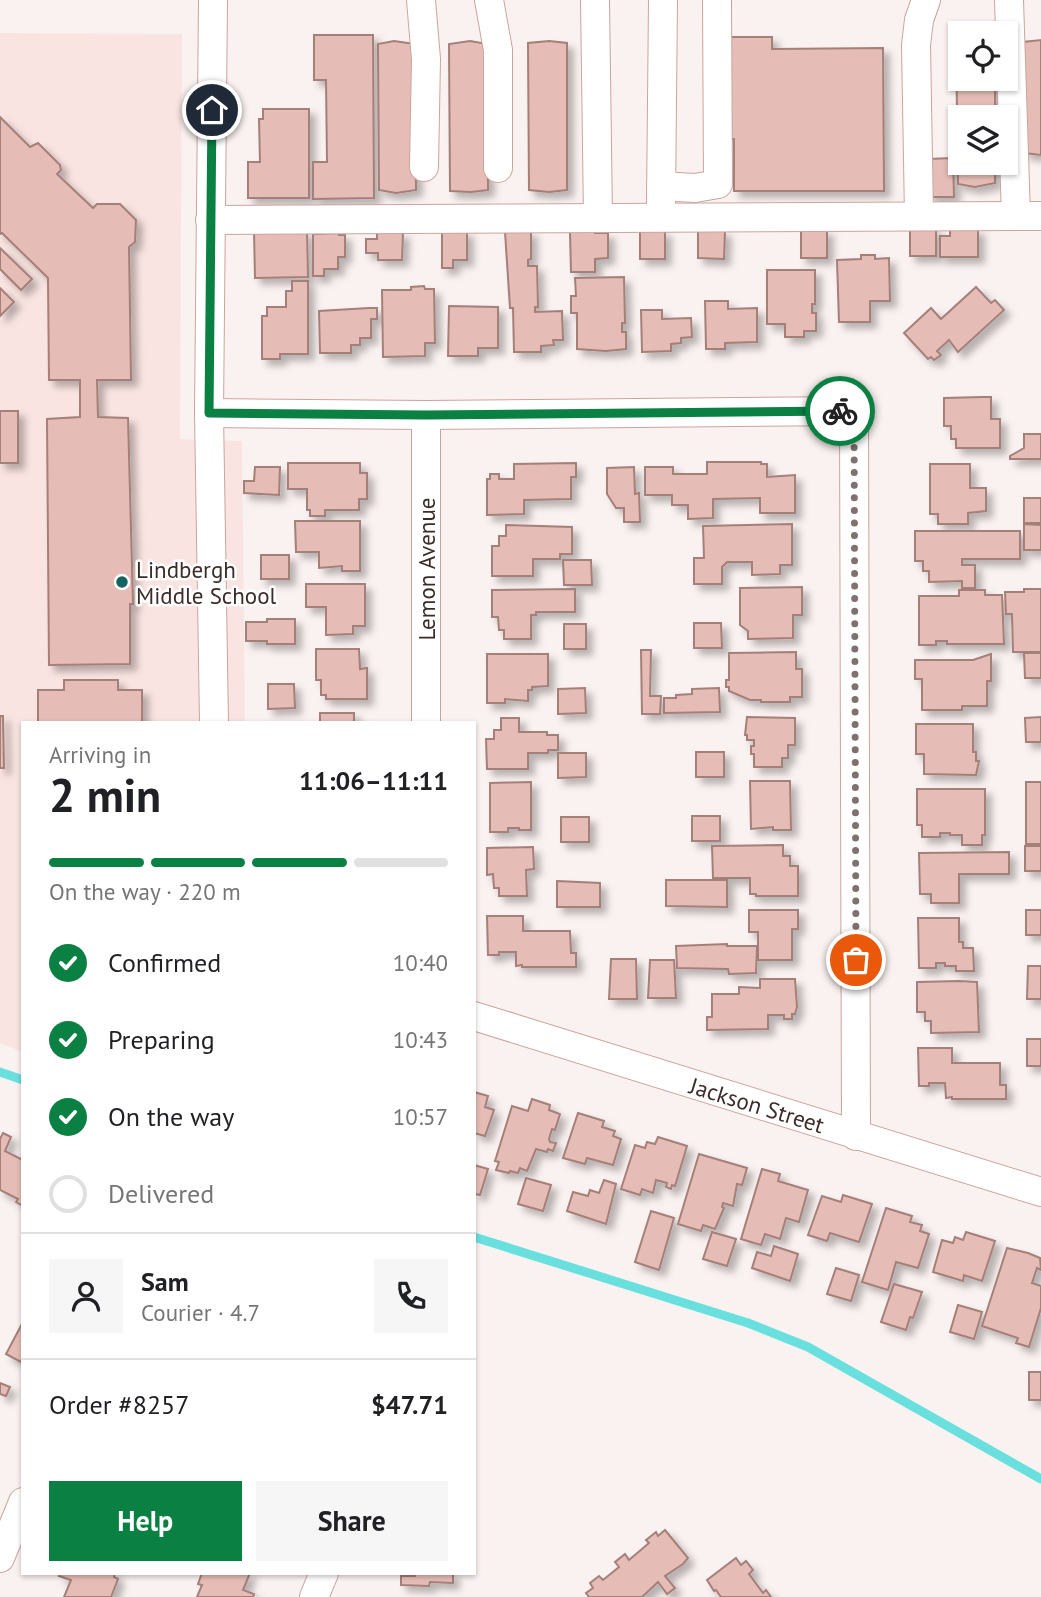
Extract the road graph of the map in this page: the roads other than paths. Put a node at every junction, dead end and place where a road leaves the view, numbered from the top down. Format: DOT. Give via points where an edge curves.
graph roads {
  1 [pos="213,0"];
  2 [pos="421,0"];
  3 [pos="489,0"];
  4 [pos="595,0"];
  5 [pos="663,0"];
  6 [pos="717,0"];
  7 [pos="926,0"];
  8 [pos="1009,0"];
  9 [pos="424,167"];
  10 [pos="498,168"];
  11 [pos="718,184"];
  12 [pos="661,186"];
  13 [pos="919,216"];
  14 [pos="1029,216"];
  15 [pos="719,217"];
  16 [pos="598,218"];
  17 [pos="662,218"];
  18 [pos="211,220"];
  19 [pos="209,413"];
  20 [pos="426,415"];
  21 [pos="214,721"];
  22 [pos="426,721"];
  23 [pos="476,1017"];
  24 [pos="856,1136"];
  25 [pos="1041,1192"];
  26 [pos="21,1507"];
  27 [pos="0,1558"];
  28 [pos="323,1575"];
  29 [pos="314,1597"];
  1 -- 18 [label="street"];
  2 -- 9 [label="street" via="426,60"];
  3 -- 10 [label="street" via="498,50"];
  4 -- 16 [label="street"];
  5 -- 12 [label="street"];
  6 -- 11 [label="street"];
  7 -- 13 [label="street" via="916,45"];
  8 -- 14 [label="street"];
  11 -- 12 [label="street"];
  11 -- 15 [label="street"];
  12 -- 17 [label="street"];
  13 -- 14 [label="street"];
  13 -- 15 [label="street"];
  15 -- 17 [label="street"];
  16 -- 17 [label="street"];
  16 -- 18 [label="street"];
  18 -- 19 [label="street"];
  19 -- 20 [label="street"];
  19 -- 21 [label="street"];
  20 -- 22 [label="street, Lemon Avenue"];
  20 -- 24 [label="street" via="854,411"];
  23 -- 24 [label="street, Jackson Street"];
  24 -- 25 [label="street, Jackson Street"];
  26 -- 27 [label="street"];
  28 -- 29 [label="street"];
}
